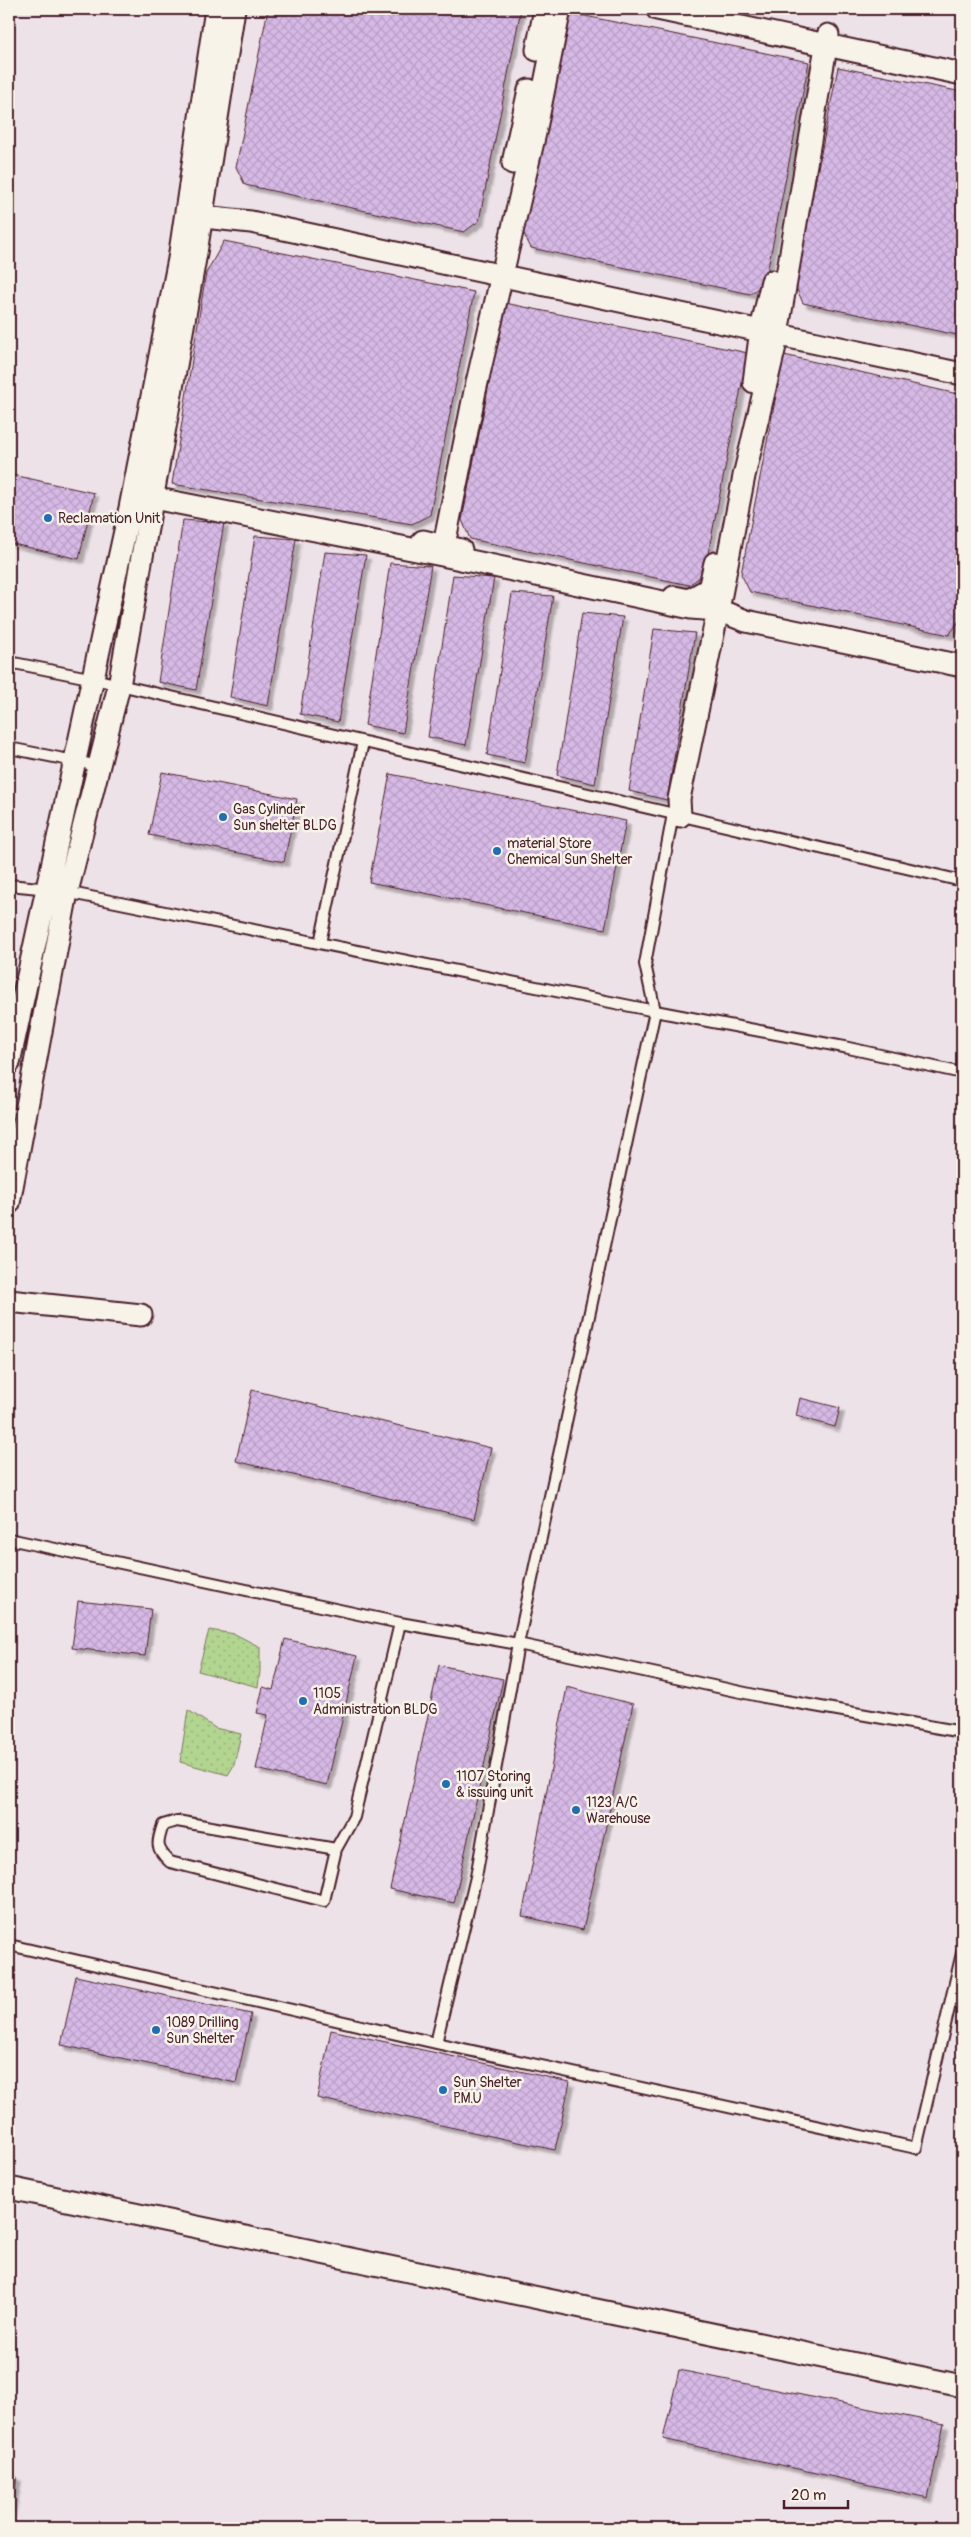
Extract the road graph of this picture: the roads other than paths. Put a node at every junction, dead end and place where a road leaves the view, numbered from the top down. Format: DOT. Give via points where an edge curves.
graph roads {
  1 [pos="216,9"];
  2 [pos="234,9"];
  3 [pos="544,9"];
  4 [pos="560,9"];
  5 [pos="657,9"];
  6 [pos="707,9"];
  7 [pos="821,39"];
  8 [pos="962,65"];
  9 [pos="962,74"];
  10 [pos="194,212"];
  11 [pos="198,241"];
  12 [pos="494,280"];
  13 [pos="768,338"];
  14 [pos="962,374"];
  15 [pos="962,387"];
  16 [pos="154,492"];
  17 [pos="423,542"];
  18 [pos="444,550"];
  19 [pos="709,605"];
  20 [pos="962,658"];
  21 [pos="9,662"];
  22 [pos="962,666"];
  23 [pos="94,679"];
  24 [pos="119,686"];
  25 [pos="363,742"];
  26 [pos="9,748"];
  27 [pos="75,761"];
  28 [pos="99,766"];
  29 [pos="672,814"];
  30 [pos="962,881"];
  31 [pos="9,885"];
  32 [pos="45,889"];
  33 [pos="67,892"];
  34 [pos="320,943"];
  35 [pos="655,1011"];
  36 [pos="9,1063"];
  37 [pos="962,1073"];
  38 [pos="9,1203"];
  39 [pos="9,1301"];
  40 [pos="141,1315"];
  41 [pos="9,1539"];
  42 [pos="400,1623"];
  43 [pos="518,1644"];
  44 [pos="962,1732"];
  45 [pos="336,1850"];
  46 [pos="9,1945"];
  47 [pos="962,1953"];
  48 [pos="436,2043"];
  49 [pos="9,2188"];
  50 [pos="962,2386"];
  1 -- 10 [label="street"];
  2 -- 10 [label="street"];
  3 -- 12 [label="street"];
  4 -- 12 [label="street" via="506,254"];
  5 -- 7 [label="street"];
  6 -- 7 [label="street"];
  7 -- 8 [label="street"];
  7 -- 9 [label="street"];
  7 -- 13 [label="street" via="792,178"];
  10 -- 11 [label="street"];
  10 -- 12 [label="street" via="213,218 251,222"];
  10 -- 23 [label="street"];
  11 -- 12 [label="street" via="225,231"];
  11 -- 16 [label="street"];
  12 -- 13 [label="street"];
  12 -- 17 [label="street" via="434,530"];
  12 -- 18 [label="street" via="476,391"];
  13 -- 14 [label="street"];
  13 -- 15 [label="street"];
  13 -- 19 [label="street" via="756,372 709,589"];
  16 -- 17 [label="street"];
  16 -- 18 [label="street"];
  16 -- 24 [label="street"];
  17 -- 18 [label="street"];
  18 -- 19 [label="street" via="691,608"];
  19 -- 20 [label="street"];
  19 -- 22 [label="street" via="746,621"];
  19 -- 29 [label="street" via="672,784"];
  21 -- 23 [label="lane"];
  23 -- 24 [label="lane"];
  23 -- 27 [label="street"];
  24 -- 25 [label="lane"];
  24 -- 28 [label="street"];
  25 -- 29 [label="lane"];
  25 -- 34 [label="lane"];
  26 -- 27 [label="lane"];
  27 -- 28 [label="lane"];
  27 -- 32 [label="street"];
  28 -- 33 [label="street"];
  29 -- 30 [label="lane"];
  29 -- 35 [label="lane" via="645,964"];
  31 -- 32 [label="lane"];
  32 -- 33 [label="lane"];
  32 -- 36 [label="street"];
  33 -- 34 [label="lane"];
  33 -- 38 [label="street"];
  34 -- 35 [label="lane"];
  35 -- 37 [label="lane"];
  35 -- 43 [label="lane"];
  39 -- 40 [label="street"];
  41 -- 42 [label="lane"];
  42 -- 43 [label="lane"];
  42 -- 45 [label="lane" via="354,1817"];
  43 -- 44 [label="lane" via="764,1696"];
  43 -- 48 [label="lane" via="476,1877"];
  45 -- 45 [label="lane" via="176,1821 163,1825 158,1840 160,1853 170,1862 324,1901"];
  46 -- 48 [label="lane"];
  47 -- 48 [label="lane" via="916,2148"];
  49 -- 50 [label="street"];
}
